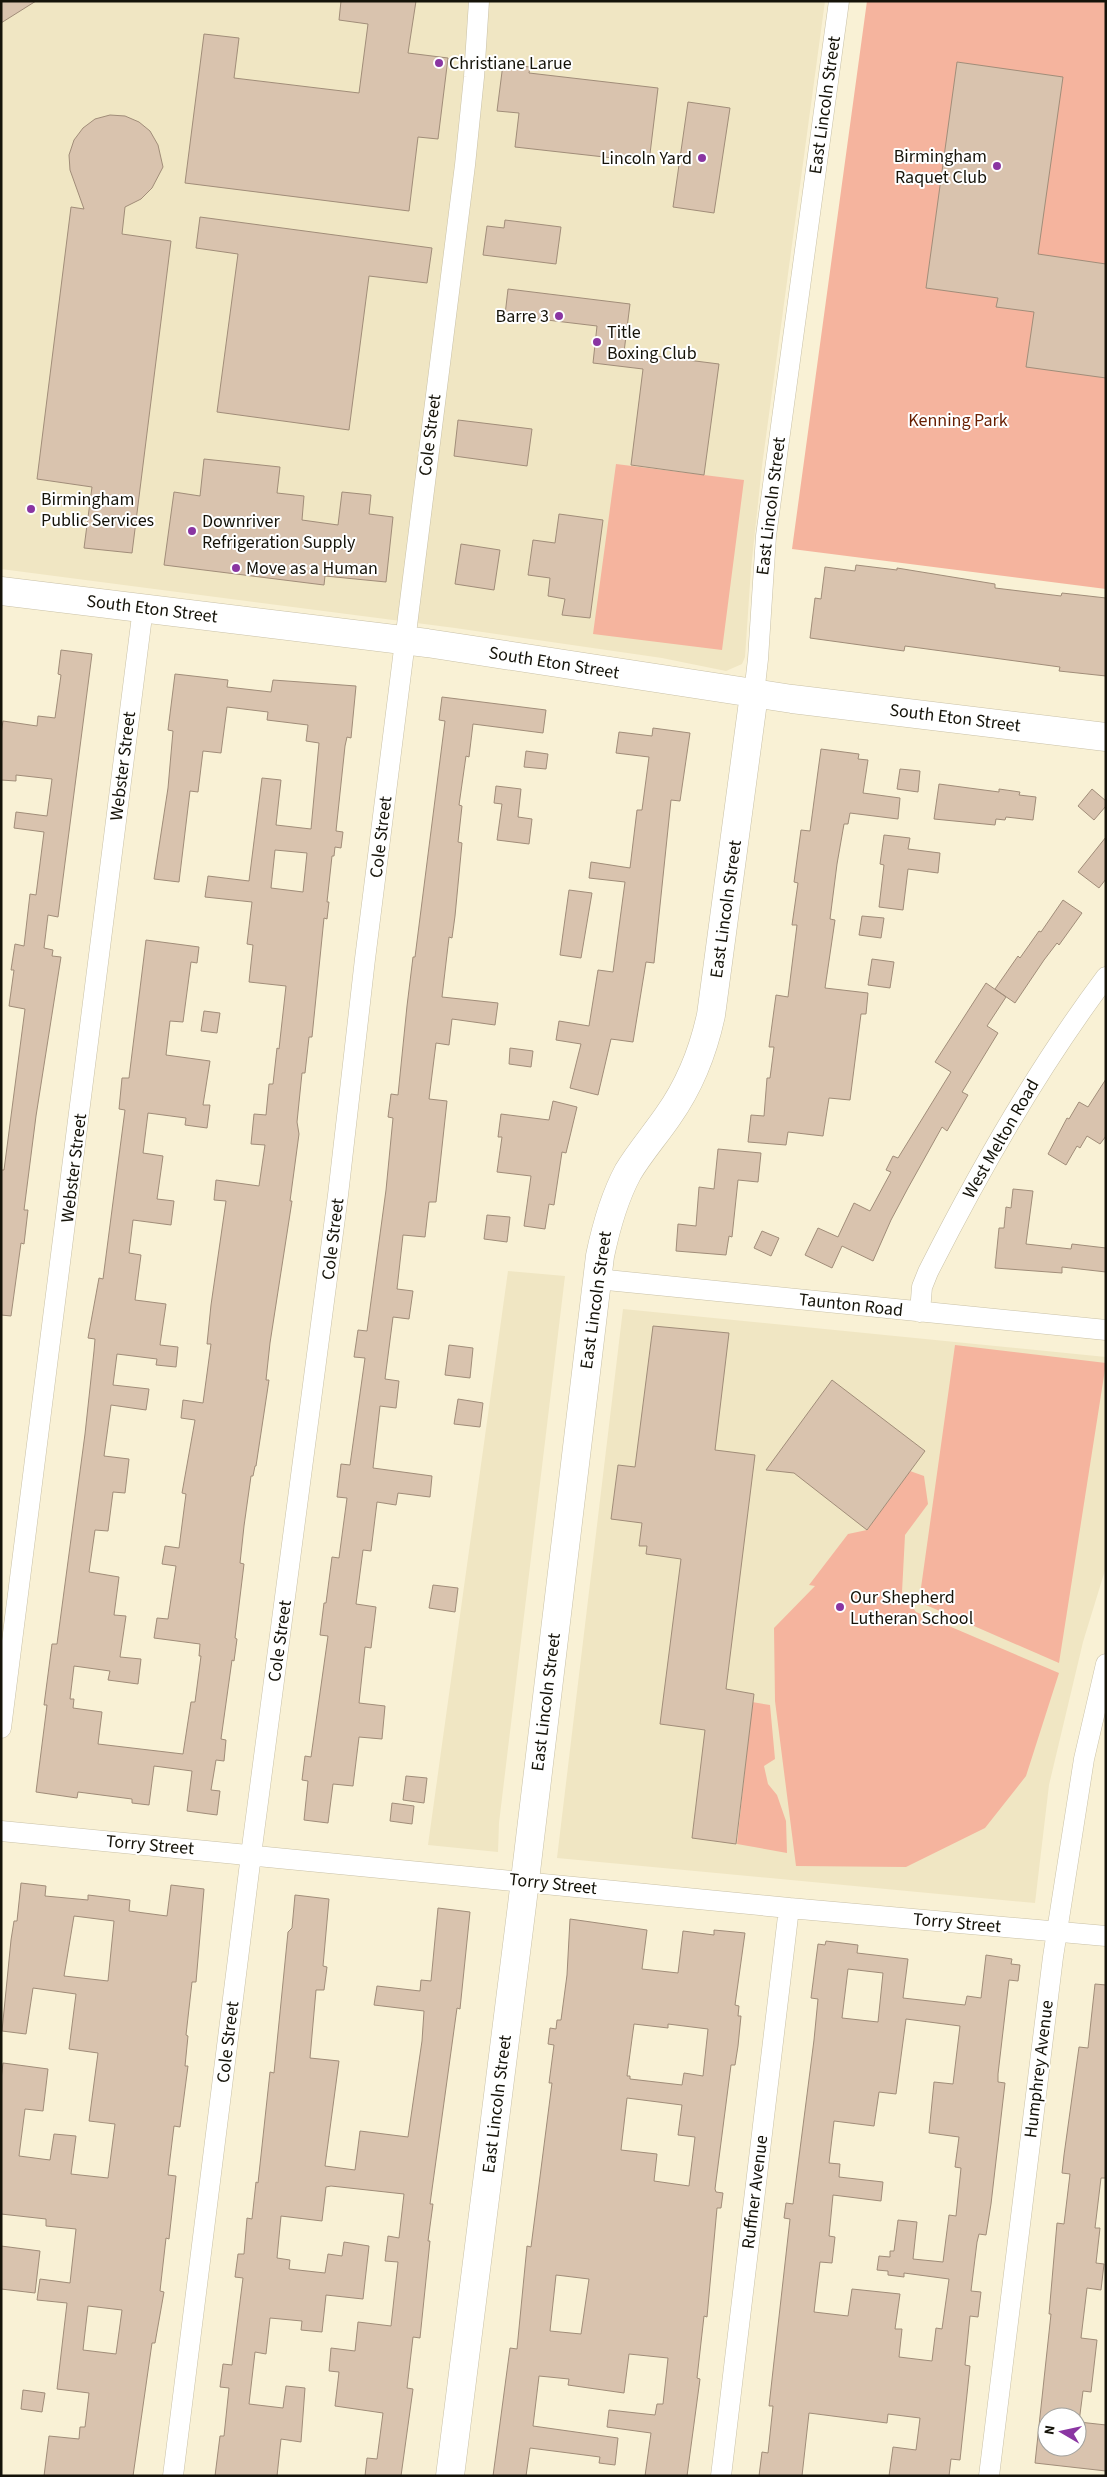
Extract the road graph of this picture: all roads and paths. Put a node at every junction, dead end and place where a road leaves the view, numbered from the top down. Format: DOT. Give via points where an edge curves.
graph roads {
  1 [pos="478,1"];
  2 [pos="839,1"];
  3 [pos="1,591"];
  4 [pos="143,608"];
  5 [pos="406,641"];
  6 [pos="754,694"];
  7 [pos="1106,737"];
  8 [pos="1106,977"];
  9 [pos="597,1279"];
  10 [pos="920,1312"];
  11 [pos="1106,1330"];
  12 [pos="1106,1664"];
  13 [pos="1,1728"];
  14 [pos="1,1831"];
  15 [pos="251,1855"];
  16 [pos="525,1881"];
  17 [pos="789,1908"];
  18 [pos="1058,1932"];
  19 [pos="1106,1936"];
  20 [pos="173,2476"];
  21 [pos="450,2476"];
  22 [pos="720,2476"];
  23 [pos="989,2476"];
  1 -- 5 [label="street, Cole Street" via="466,156"];
  2 -- 6 [label="street, East Lincoln Street" via="766,536"];
  3 -- 4 [label="street, South Eton Street"];
  4 -- 5 [label="street, South Eton Street"];
  4 -- 13 [label="street, Webster Street"];
  5 -- 6 [label="street, South Eton Street"];
  5 -- 15 [label="street, Cole Street" via="338,1195"];
  6 -- 7 [label="street, South Eton Street"];
  6 -- 9 [label="street, East Lincoln Street" via="706,1039 685,1090 628,1173 617,1197 607,1225"];
  8 -- 10 [label="street, West Melton Road" via="1051,1055 983,1167 928,1272 922,1288"];
  9 -- 10 [label="street, Taunton Road"];
  9 -- 16 [label="street, East Lincoln Street"];
  10 -- 11 [label="street, Taunton Road"];
  12 -- 18 [label="street, Humphrey Avenue" via="1084,1759"];
  14 -- 15 [label="street, Torry Street"];
  15 -- 16 [label="street, Torry Street"];
  15 -- 20 [label="street, Cole Street"];
  16 -- 17 [label="street, Torry Street"];
  16 -- 21 [label="street, East Lincoln Street"];
  17 -- 18 [label="street, Torry Street"];
  17 -- 22 [label="street, Ruffner Avenue"];
  18 -- 19 [label="street, Torry Street"];
  18 -- 23 [label="street, Humphrey Avenue"];
}
